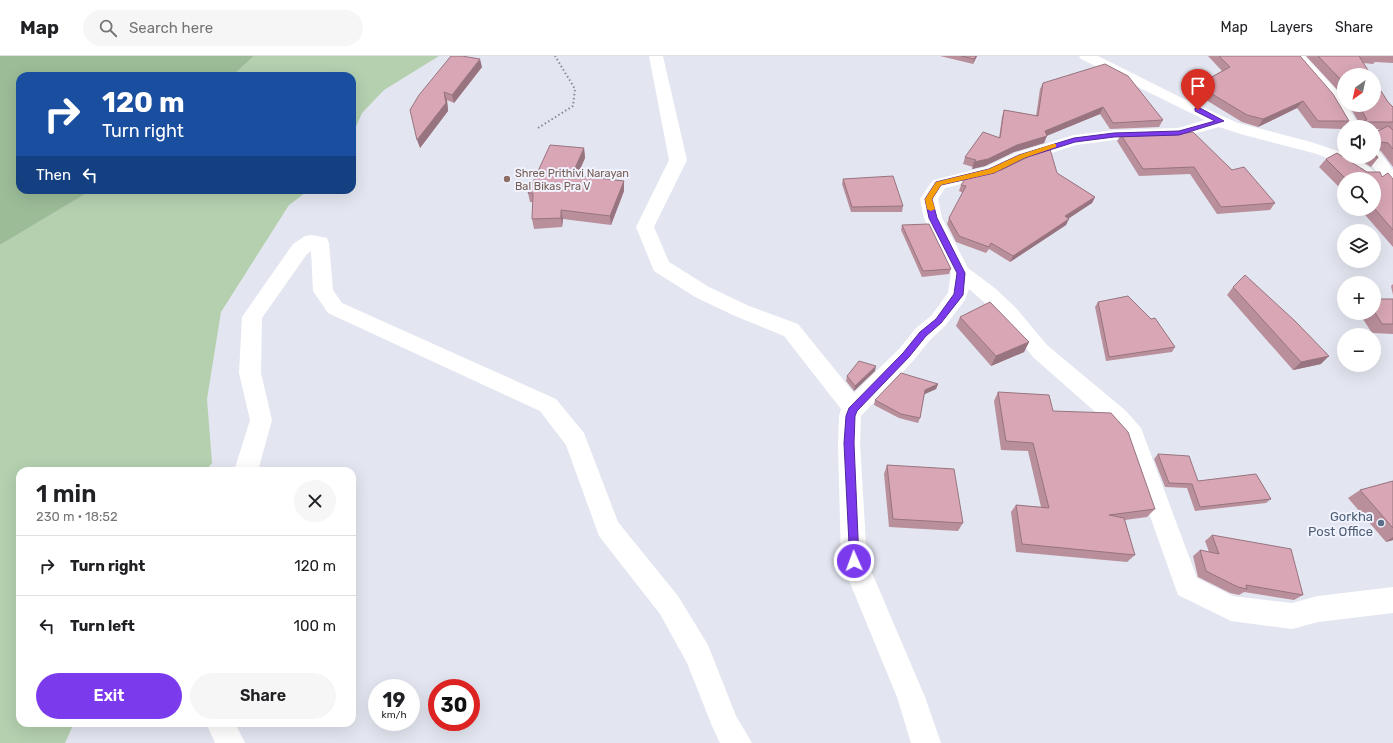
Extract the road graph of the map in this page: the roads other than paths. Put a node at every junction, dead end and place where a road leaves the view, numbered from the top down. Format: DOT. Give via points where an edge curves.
graph roads {
  1 [pos="656,56"];
  2 [pos="1086,56"];
  3 [pos="1297,56"];
  4 [pos="1347,120"];
  5 [pos="1221,121"];
  6 [pos="1380,164"];
  7 [pos="1365,172"];
  8 [pos="1393,183"];
  9 [pos="1381,187"];
  10 [pos="1393,194"];
  11 [pos="961,273"];
  12 [pos="853,408"];
  13 [pos="247,467"];
  14 [pos="1393,600"];
  15 [pos="222,727"];
  16 [pos="230,743"];
  17 [pos="737,743"];
  18 [pos="926,743"];
  1 -- 12 [label="street" via="678,160 645,226 661,266 702,292 791,330"];
  2 -- 5 [label="street"];
  3 -- 4 [label="street" via="1336,99"];
  5 -- 7 [label="street" via="1255,133 1316,148 1338,156"];
  5 -- 11 [label="street" via="1179,133 1114,135 1074,140 1021,157 992,171 939,184 929,199 933,218"];
  6 -- 8 [label="street"];
  9 -- 10 [label="street"];
  11 -- 12 [label="street" via="958,295 938,321"];
  11 -- 14 [label="street" via="989,294 1009,313 1040,351 1118,418 1133,435 1188,586 1231,608 1292,616 1318,609"];
  12 -- 18 [label="street" via="850,416 849,443 854,561 911,697"];
  13 -- 17 [label="street" via="261,420 250,373 252,317 300,249 312,241 320,243 323,291 334,308 548,406 576,440 608,528 669,605 698,655 726,726"];
  15 -- 16 [label="street"];
}
